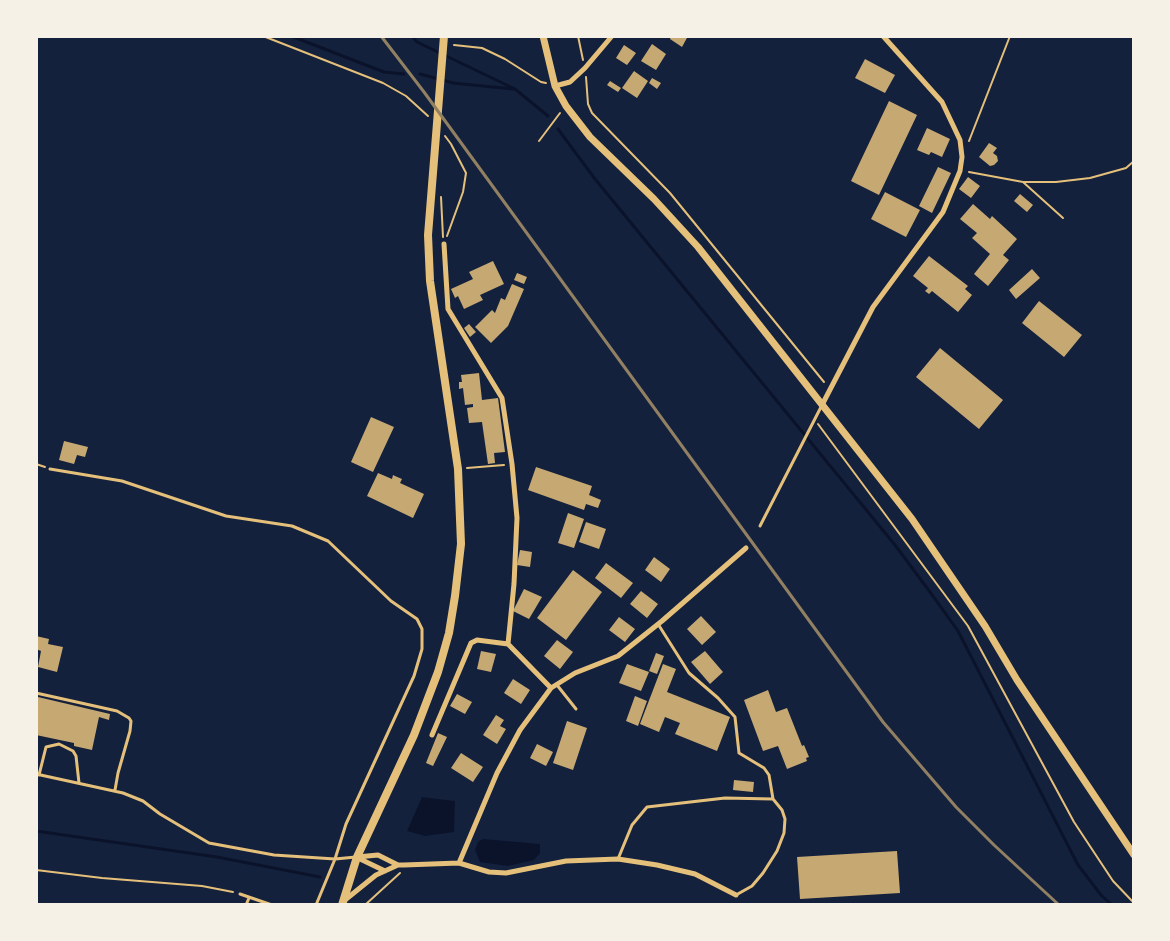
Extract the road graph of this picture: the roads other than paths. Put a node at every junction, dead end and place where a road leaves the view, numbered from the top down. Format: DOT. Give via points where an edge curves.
graph roads {
  1 [pos="444,36"];
  2 [pos="543,36"];
  3 [pos="612,36"];
  4 [pos="883,36"];
  5 [pos="555,86"];
  6 [pos="444,244"];
  7 [pos="822,405"];
  8 [pos="50,470"];
  9 [pos="760,526"];
  10 [pos="746,548"];
  11 [pos="658,624"];
  12 [pos="508,644"];
  13 [pos="554,686"];
  14 [pos="36,693"];
  15 [pos="576,709"];
  16 [pos="432,735"];
  17 [pos="38,774"];
  18 [pos="79,783"];
  19 [pos="115,790"];
  20 [pos="773,799"];
  21 [pos="1134,855"];
  22 [pos="357,857"];
  23 [pos="335,859"];
  24 [pos="618,859"];
  25 [pos="459,863"];
  26 [pos="401,865"];
  27 [pos="386,871"];
  28 [pos="240,894"];
  29 [pos="736,895"];
  30 [pos="249,898"];
  31 [pos="343,904"];
  32 [pos="246,905"];
  33 [pos="272,905"];
  34 [pos="316,905"];
  1 -- 22 [label="main road" via="428,235 431,291 458,469 460,544 455,596 438,672 414,735"];
  2 -- 5 [label="street"];
  3 -- 5 [label="street" via="570,82"];
  4 -- 7 [label="street" via="942,102 960,140 960,171 943,212 873,307"];
  5 -- 7 [label="street" via="590,137 698,248"];
  6 -- 12 [label="street" via="448,309 502,398 517,518"];
  7 -- 9 [label="lane"];
  7 -- 21 [label="street" via="912,519"];
  8 -- 23 [label="lane" via="122,481 226,516 291,526 327,540 391,601 417,619 422,629 422,649 414,675 346,824"];
  10 -- 11 [label="street"];
  11 -- 13 [label="street" via="618,656"];
  11 -- 20 [label="lane" via="689,673 735,717 739,753 764,768"];
  12 -- 13 [label="street"];
  12 -- 16 [label="street" via="484,640 471,643"];
  13 -- 15 [label="lane"];
  13 -- 25 [label="street" via="520,730"];
  14 -- 19 [label="lane" via="111,709 129,718 130,731"];
  17 -- 18 [label="lane"];
  17 -- 18 [label="lane" via="46,747 59,744 76,756"];
  18 -- 19 [label="lane"];
  19 -- 23 [label="lane" via="143,801 209,843 274,855"];
  20 -- 24 [label="lane" via="725,798 647,807 632,825"];
  20 -- 29 [label="lane" via="785,819 784,833 764,873"];
  22 -- 23 [label="lane"];
  22 -- 26 [label="street" via="378,855"];
  22 -- 27 [label="street"];
  22 -- 31 [label="main road"];
  23 -- 34 [label="lane"];
  24 -- 25 [label="street" via="566,861 506,873"];
  24 -- 29 [label="street" via="695,874"];
  25 -- 26 [label="street"];
  26 -- 27 [label="street"];
  27 -- 31 [label="street"];
  28 -- 30 [label="lane"];
  30 -- 32 [label="lane"];
  30 -- 33 [label="lane"];
}
